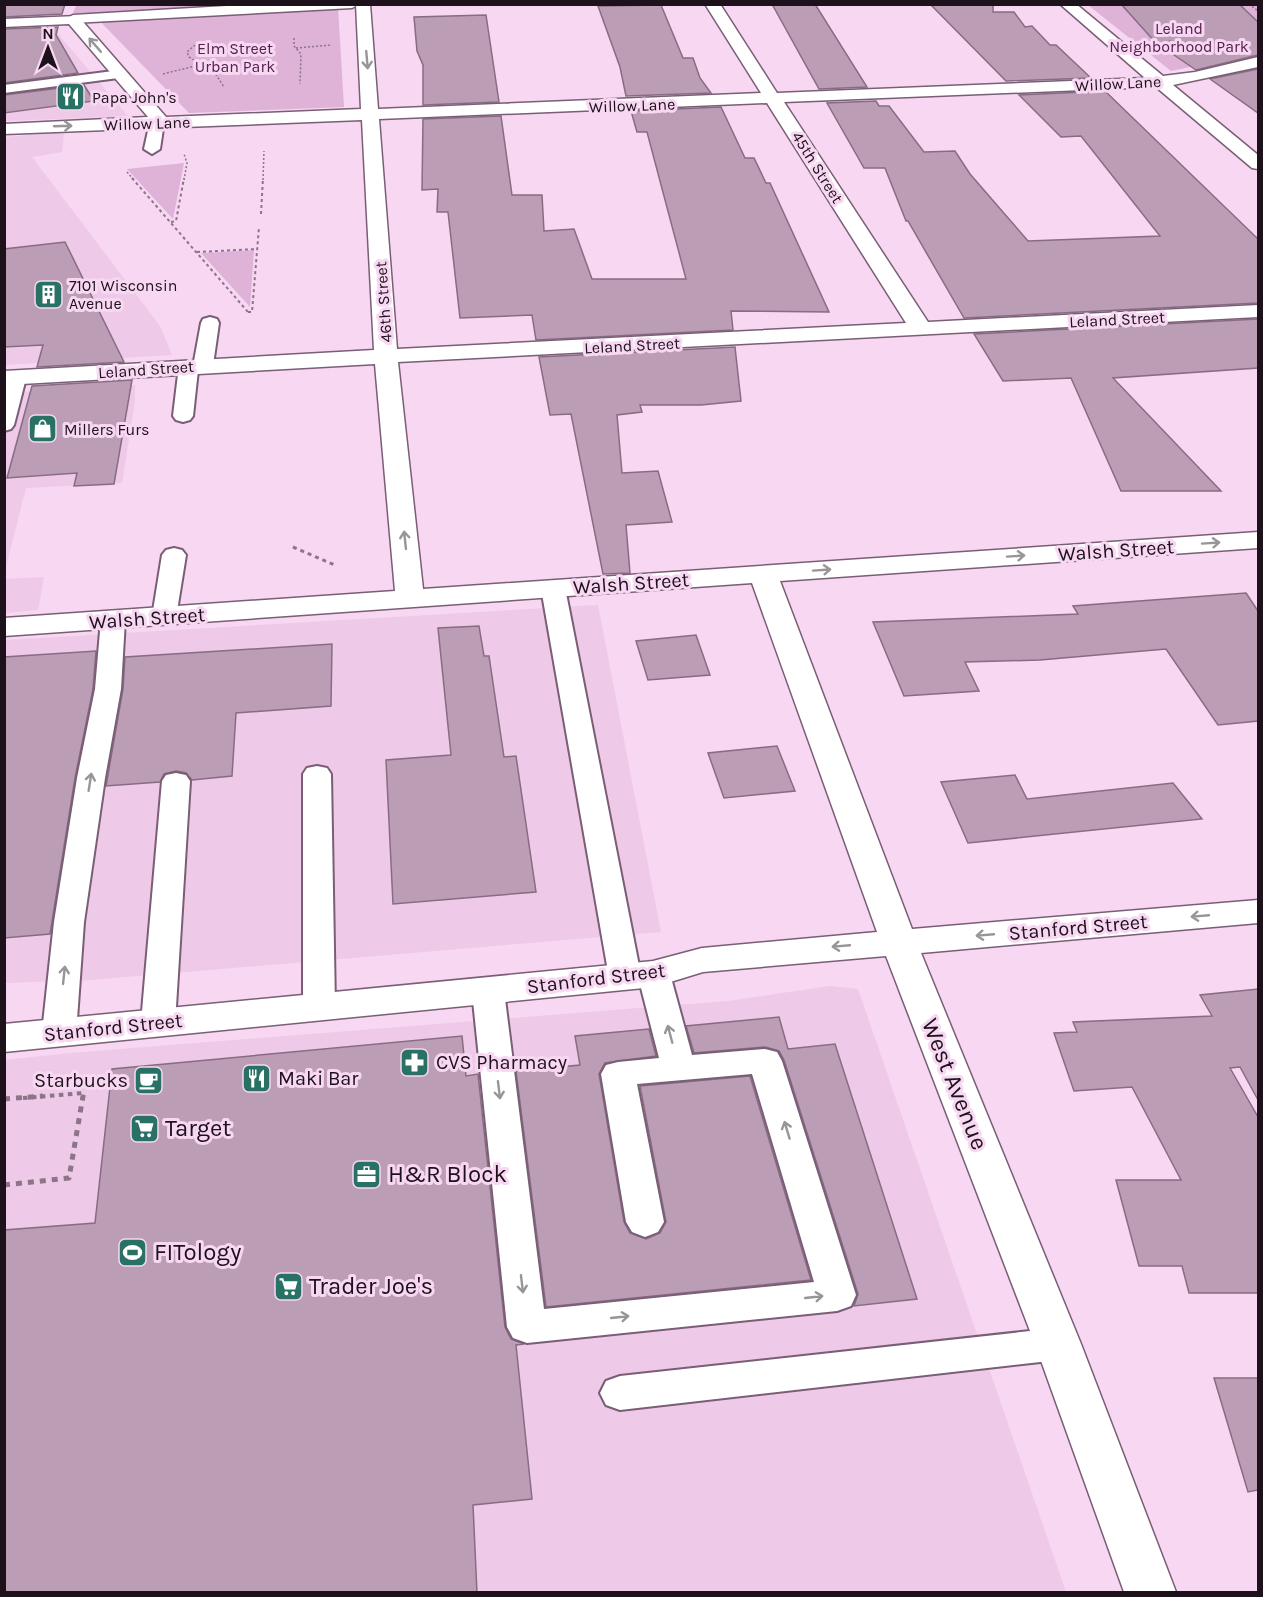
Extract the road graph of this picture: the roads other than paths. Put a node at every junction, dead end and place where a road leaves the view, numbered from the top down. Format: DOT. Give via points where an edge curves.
graph roads {
  1 [pos="352,4"];
  2 [pos="363,4"];
  3 [pos="712,4"];
  4 [pos="1067,4"];
  5 [pos="73,19"];
  6 [pos="4,23"];
  7 [pos="1258,62"];
  8 [pos="121,74"];
  9 [pos="1158,82"];
  10 [pos="4,89"];
  11 [pos="775,99"];
  12 [pos="371,115"];
  13 [pos="157,122"];
  14 [pos="4,129"];
  15 [pos="152,148"];
  16 [pos="1258,164"];
  17 [pos="1258,311"];
  18 [pos="210,323"];
  19 [pos="922,330"];
  20 [pos="386,357"];
  21 [pos="196,366"];
  22 [pos="10,378"];
  23 [pos="183,416"];
  24 [pos="4,424"];
  25 [pos="1258,540"];
  26 [pos="174,555"];
  27 [pos="763,574"];
  28 [pos="553,588"];
  29 [pos="410,598"];
  30 [pos="164,617"];
  31 [pos="113,620"];
  32 [pos="4,627"];
  33 [pos="316,774"];
  34 [pos="176,781"];
  35 [pos="1258,911"];
  36 [pos="900,941"];
  37 [pos="640,976"];
  38 [pos="488,991"];
  39 [pos="319,1007"];
  40 [pos="158,1023"];
  41 [pos="58,1033"];
  42 [pos="4,1038"];
  43 [pos="679,1068"];
  44 [pos="645,1222"];
  45 [pos="1058,1344"];
  46 [pos="620,1393"];
  47 [pos="1150,1593"];
  1 -- 5 [label="street"];
  2 -- 12 [label="street, 46th Street, one-way"];
  3 -- 11 [label="street, 45th Street"];
  4 -- 9 [label="street"];
  5 -- 6 [label="street"];
  8 -- 5 [label="street, one-way"];
  7 -- 9 [label="street, Willow Lane"];
  8 -- 10 [label="lane"];
  8 -- 13 [label="street" via="157,116"];
  9 -- 11 [label="street, Willow Lane"];
  9 -- 16 [label="street"];
  11 -- 12 [label="street, Willow Lane"];
  11 -- 19 [label="street, 45th Street"];
  12 -- 13 [label="street, Willow Lane"];
  12 -- 20 [label="street, 46th Street"];
  14 -- 13 [label="street, Willow Lane, one-way"];
  13 -- 15 [label="lane"];
  17 -- 19 [label="street, Leland Street"];
  18 -- 21 [label="lane"];
  19 -- 20 [label="street, Leland Street"];
  20 -- 21 [label="street, Leland Street"];
  29 -- 20 [label="street, 46th Street, one-way"];
  21 -- 22 [label="street, Leland Street"];
  21 -- 23 [label="lane"];
  22 -- 24 [label="lane"];
  27 -- 25 [label="street, Walsh Street, one-way"];
  26 -- 30 [label="lane"];
  27 -- 28 [label="street, Walsh Street"];
  27 -- 36 [label="street, West Avenue"];
  28 -- 29 [label="street, Walsh Street"];
  28 -- 37 [label="lane"];
  29 -- 30 [label="street, Walsh Street"];
  30 -- 31 [label="street, Walsh Street"];
  31 -- 32 [label="street, Walsh Street"];
  41 -- 31 [label="lane, one-way" via="69,922 108,688"];
  33 -- 39 [label="lane"];
  34 -- 40 [label="lane"];
  35 -- 36 [label="street, Stanford Street, one-way"];
  36 -- 37 [label="street, Stanford Street, one-way" via="702,960"];
  36 -- 45 [label="street, West Avenue"];
  37 -- 38 [label="street, Stanford Street"];
  43 -- 37 [label="lane, one-way"];
  38 -- 39 [label="street, Stanford Street"];
  38 -- 43 [label="lane, one-way" via="527,1327 837,1295 765,1060"];
  39 -- 40 [label="street, Stanford Street"];
  40 -- 41 [label="street, Stanford Street"];
  41 -- 42 [label="street, Stanford Street"];
  43 -- 44 [label="lane" via="618,1074"];
  45 -- 46 [label="lane"];
  45 -- 47 [label="street, West Avenue"];
}
